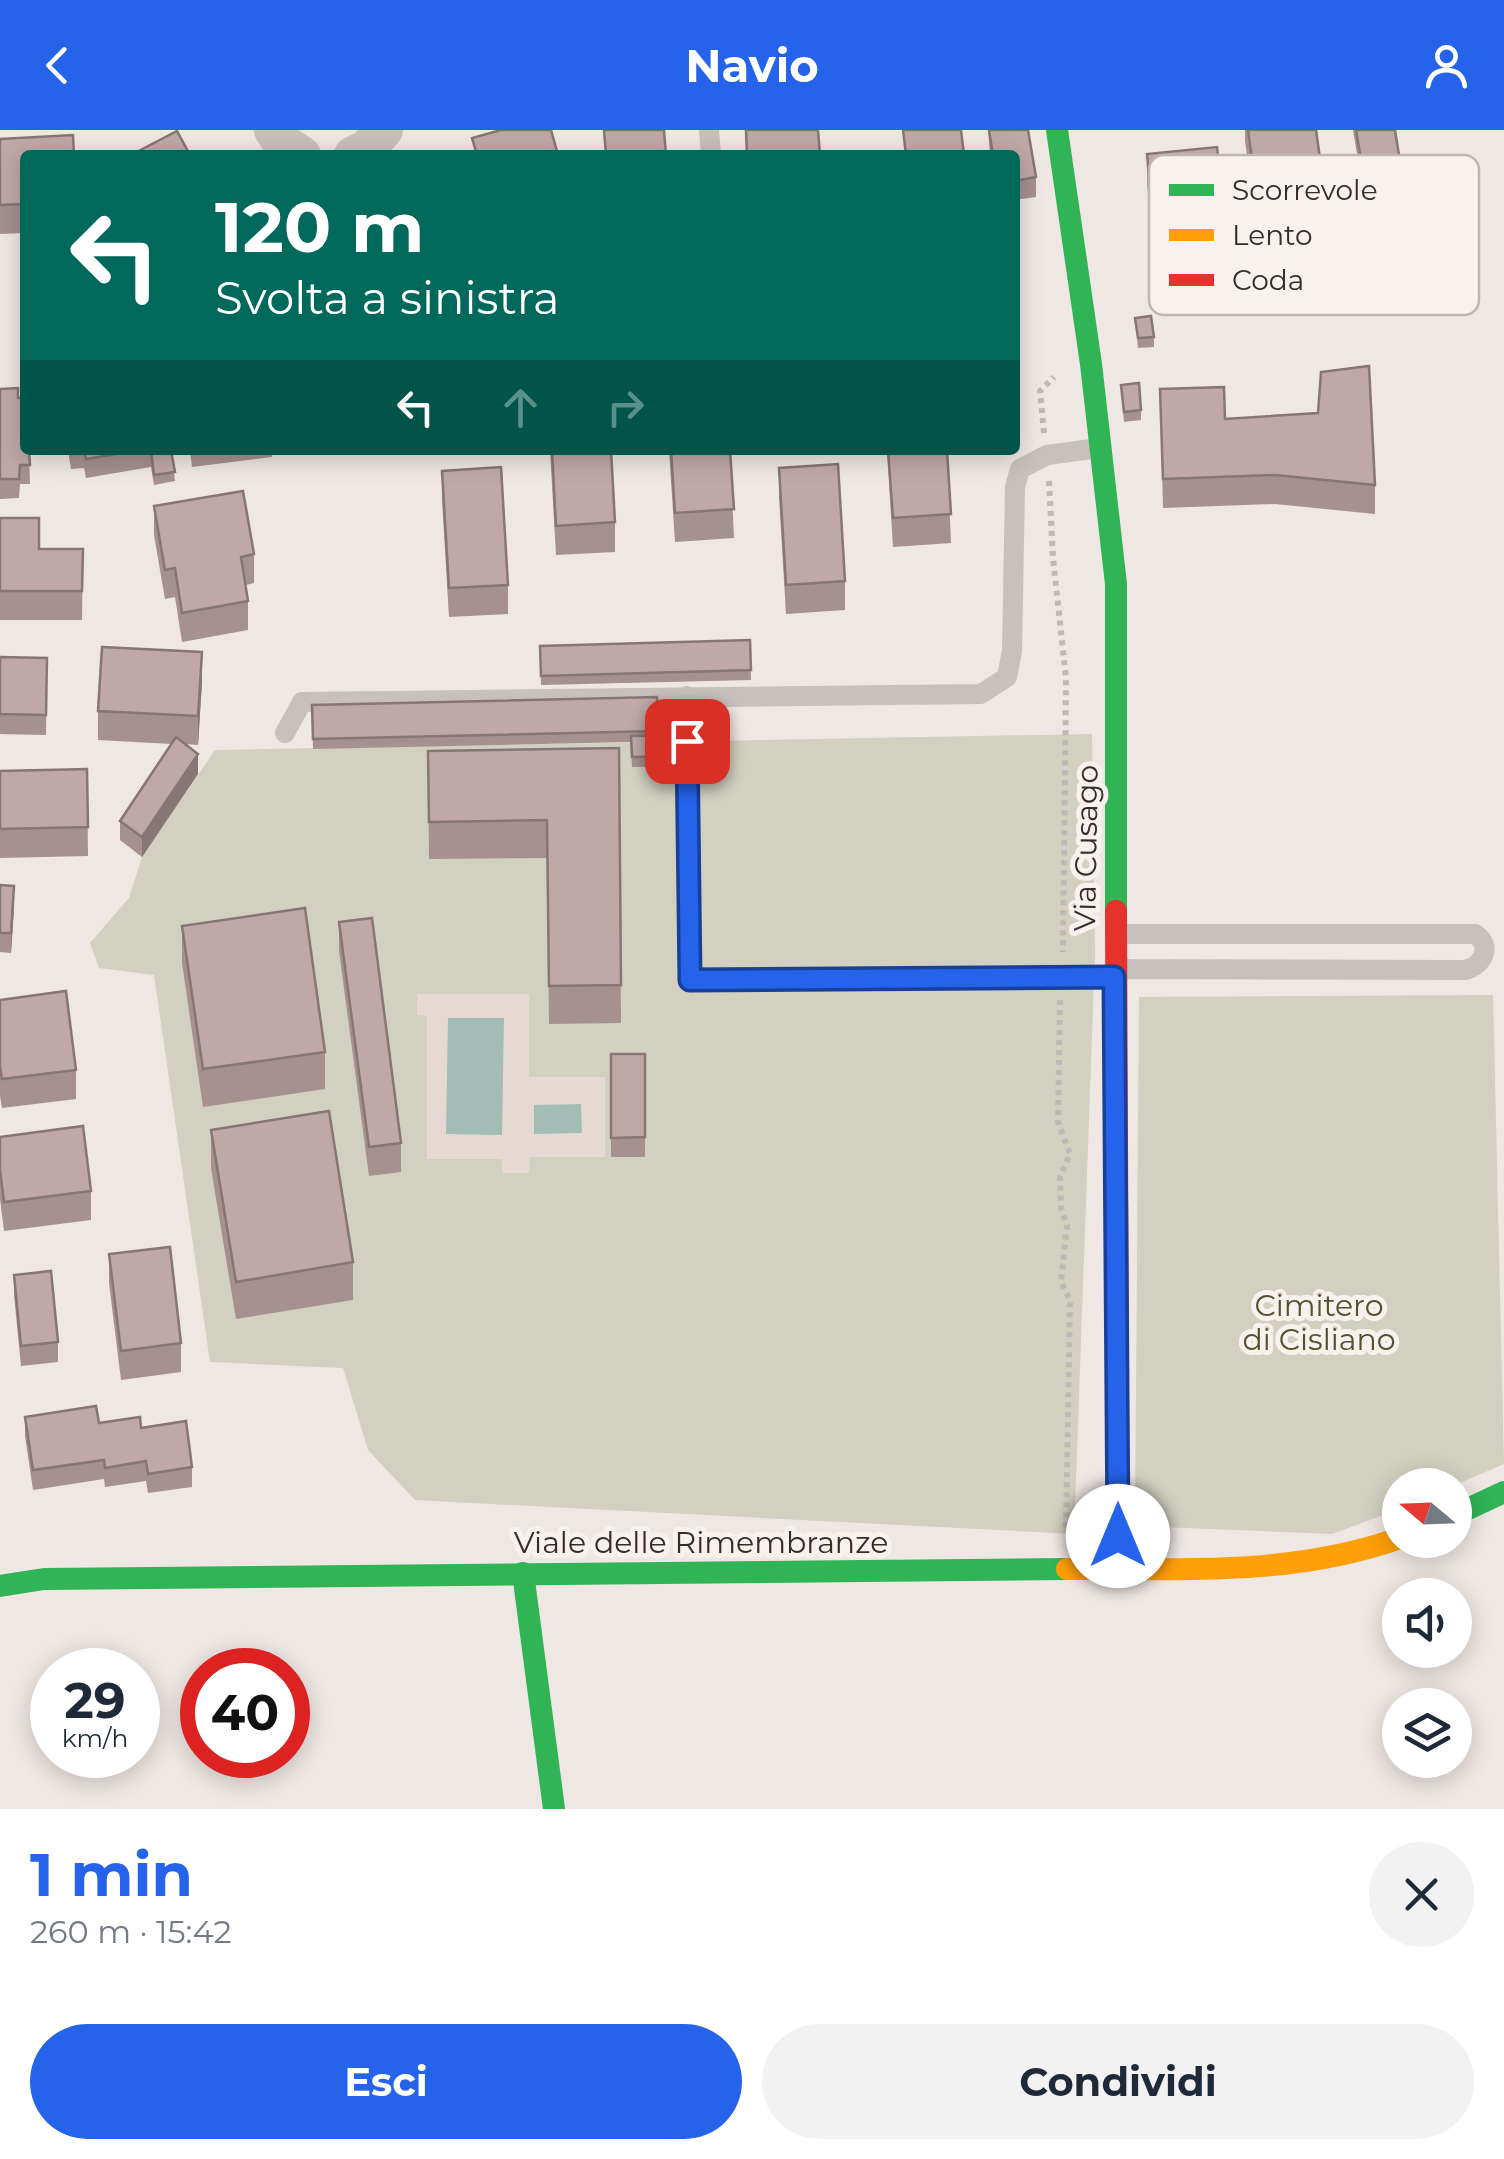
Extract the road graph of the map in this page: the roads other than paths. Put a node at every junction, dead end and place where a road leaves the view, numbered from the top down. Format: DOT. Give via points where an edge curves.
graph roads {
  1 [pos="273,130"];
  2 [pos="384,130"];
  3 [pos="1058,130"];
  4 [pos="295,150"];
  5 [pos="364,150"];
  6 [pos="1101,448"];
  7 [pos="686,696"];
  8 [pos="285,733"];
  9 [pos="1116,934"];
  10 [pos="1114,973"];
  11 [pos="1503,1491"];
  12 [pos="1472,1507"];
  13 [pos="1382,1545"];
  14 [pos="1118,1570"];
  15 [pos="523,1573"];
  16 [pos="0,1586"];
  17 [pos="554,1809"];
  1 -- 4 [label="street"];
  2 -- 5 [label="street"];
  3 -- 6 [label="street, Via Cusago"];
  6 -- 7 [label="lane" via="1047,454 1020,468 1007,677 981,694"];
  6 -- 9 [label="street, Via Cusago" via="1116,584"];
  7 -- 8 [label="lane" via="302,702"];
  7 -- 10 [label="lane" via="690,980"];
  9 -- 10 [label="street, Via Cusago"];
  9 -- 10 [label="lane" via="1475,934 1485,946 1474,968 1465,970"];
  10 -- 14 [label="street, Via Cusago"];
  11 -- 12 [label="street"];
  13 -- 14 [label="street, Viale delle Rimembranze" via="1310,1565"];
  14 -- 15 [label="street, Viale delle Rimembranze"];
  15 -- 16 [label="street, Viale delle Rimembranze" via="44,1578"];
  15 -- 17 [label="street"];
}
